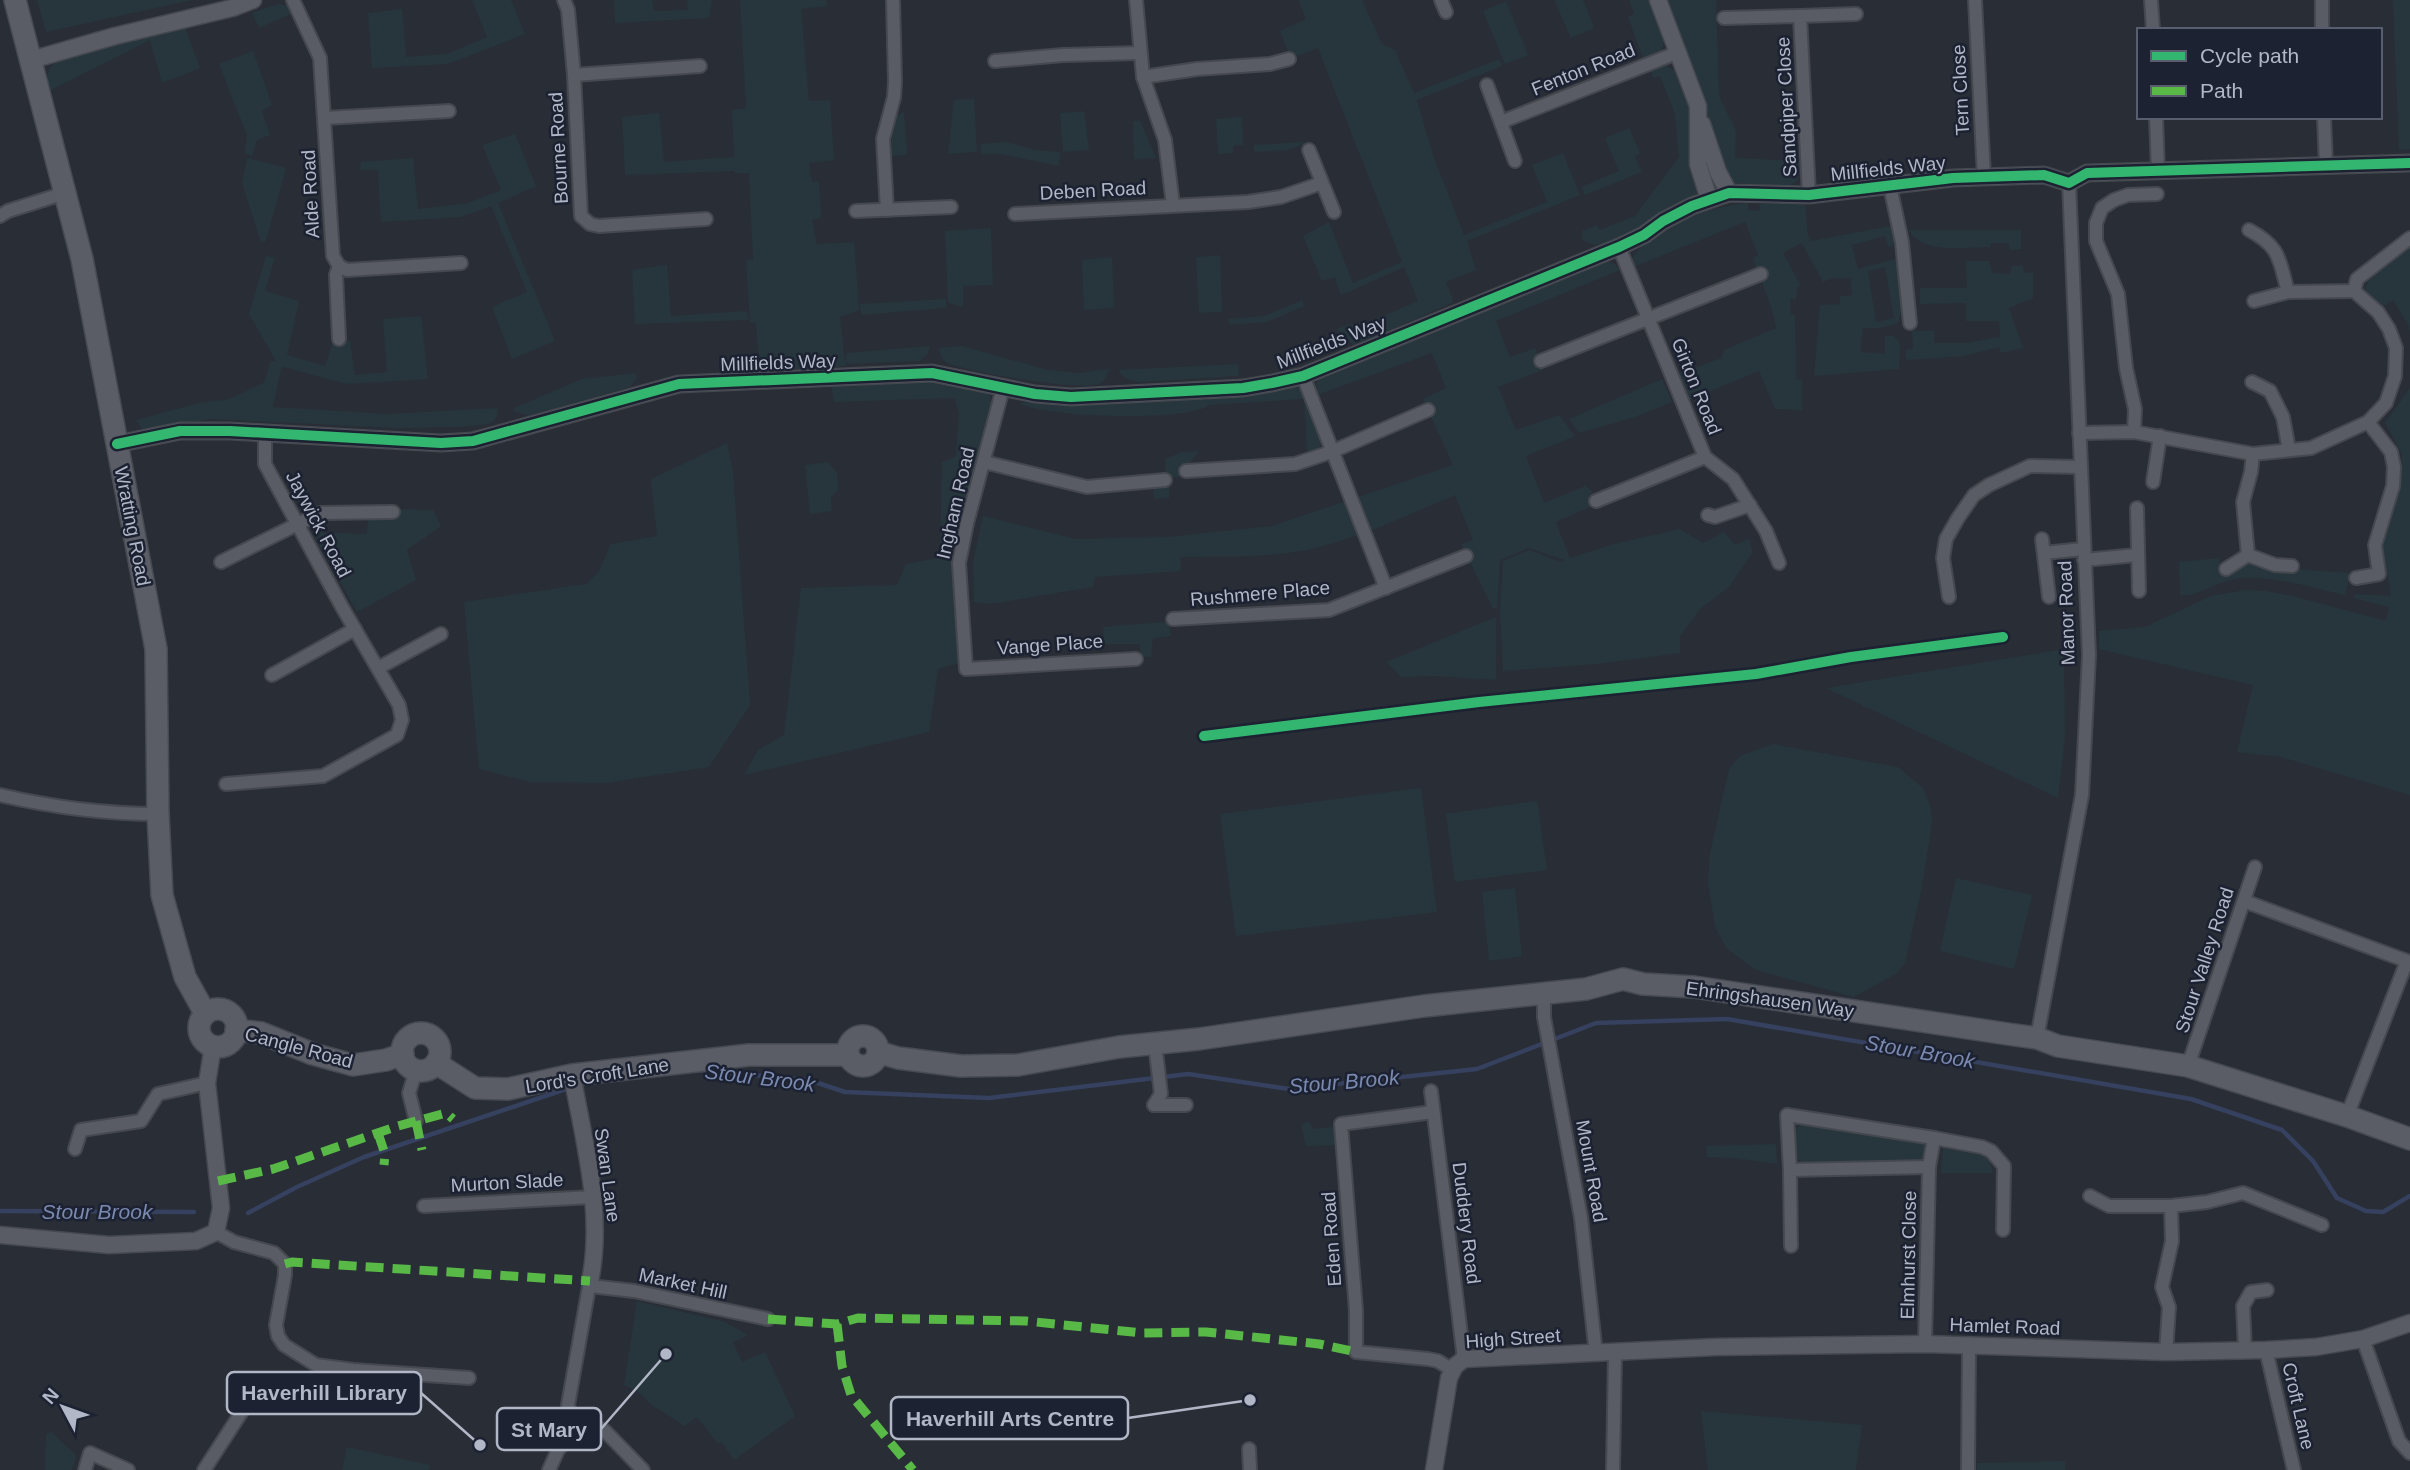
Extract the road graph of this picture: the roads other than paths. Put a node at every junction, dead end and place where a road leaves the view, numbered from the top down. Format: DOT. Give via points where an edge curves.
graph roads {
  1 [pos="15,0"];
  2 [pos="253,0"];
  3 [pos="293,0"];
  4 [pos="564,0"];
  5 [pos="893,0"];
  6 [pos="1136,0"];
  7 [pos="1658,0"];
  8 [pos="1975,0"];
  9 [pos="2151,0"];
  10 [pos="2322,0"];
  11 [pos="1856,14"];
  12 [pos="1800,16"];
  13 [pos="1724,19"];
  14 [pos="2152,28"];
  15 [pos="2322,28"];
  16 [pos="1679,52"];
  17 [pos="1139,53"];
  18 [pos="1289,59"];
  19 [pos="31,60"];
  20 [pos="995,61"];
  21 [pos="700,66"];
  22 [pos="574,75"];
  23 [pos="1143,77"];
  24 [pos="1487,85"];
  25 [pos="449,111"];
  26 [pos="325,118"];
  27 [pos="1699,119"];
  28 [pos="2156,119"];
  29 [pos="2324,119"];
  30 [pos="1501,122"];
  31 [pos="1310,149"];
  32 [pos="1516,161"];
  33 [pos="2410,163"];
  34 [pos="2326,166"];
  35 [pos="2158,170"];
  36 [pos="1984,177"];
  37 [pos="1322,183"];
  38 [pos="2069,183"];
  39 [pos="1890,186"];
  40 [pos="65,193"];
  41 [pos="1729,193"];
  42 [pos="2157,194"];
  43 [pos="1809,195"];
  44 [pos="1709,200"];
  45 [pos="1173,205"];
  46 [pos="951,207"];
  47 [pos="887,210"];
  48 [pos="856,211"];
  49 [pos="1334,212"];
  50 [pos="1015,214"];
  51 [pos="0,216"];
  52 [pos="706,219"];
  53 [pos="2249,230"];
  54 [pos="2410,238"];
  55 [pos="1619,247"];
  56 [pos="461,263"];
  57 [pos="339,266"];
  58 [pos="1761,274"];
  59 [pos="2354,291"];
  60 [pos="2288,292"];
  61 [pos="2254,301"];
  62 [pos="1649,318"];
  63 [pos="1910,323"];
  64 [pos="339,338"];
  65 [pos="1541,361"];
  66 [pos="1303,376"];
  67 [pos="2252,382"];
  68 [pos="1003,388"];
  69 [pos="1428,411"];
  70 [pos="2368,422"];
  71 [pos="2134,432"];
  72 [pos="265,433"];
  73 [pos="2079,433"];
  74 [pos="2160,436"];
  75 [pos="117,444"];
  76 [pos="2289,450"];
  77 [pos="1331,452"];
  78 [pos="2253,454"];
  79 [pos="1705,457"];
  80 [pos="984,462"];
  81 [pos="2081,467"];
  82 [pos="1186,471"];
  83 [pos="1165,480"];
  84 [pos="2153,482"];
  85 [pos="1596,501"];
  86 [pos="1750,505"];
  87 [pos="2137,508"];
  88 [pos="393,512"];
  89 [pos="1708,515"];
  90 [pos="296,523"];
  91 [pos="2084,555"];
  92 [pos="2137,555"];
  93 [pos="2248,555"];
  94 [pos="1466,556"];
  95 [pos="221,562"];
  96 [pos="1779,563"];
  97 [pos="2292,566"];
  98 [pos="2227,569"];
  99 [pos="2356,578"];
  100 [pos="1386,589"];
  101 [pos="2139,591"];
  102 [pos="1949,597"];
  103 [pos="2049,597"];
  104 [pos="1174,619"];
  105 [pos="355,629"];
  106 [pos="441,634"];
  107 [pos="1136,659"];
  108 [pos="378,668"];
  109 [pos="966,669"];
  110 [pos="272,675"];
  111 [pos="226,784"];
  112 [pos="0,794"];
  113 [pos="158,814"];
  114 [pos="2255,867"];
  115 [pos="2244,901"];
  116 [pos="1544,995"];
  117 [pos="205,1013"];
  118 [pos="236,1031"];
  119 [pos="2037,1038"];
  120 [pos="213,1046"];
  121 [pos="1156,1053"];
  122 [pos="848,1055"];
  123 [pos="409,1062"];
  124 [pos="436,1063"];
  125 [pos="2188,1066"];
  126 [pos="572,1076"];
  127 [pos="207,1083"];
  128 [pos="1431,1091"];
  129 [pos="1186,1105"];
  130 [pos="1433,1112"];
  131 [pos="2347,1116"];
  132 [pos="416,1121"];
  133 [pos="1934,1138"];
  134 [pos="2410,1139"];
  135 [pos="75,1149"];
  136 [pos="1929,1167"];
  137 [pos="1790,1170"];
  138 [pos="2090,1196"];
  139 [pos="593,1197"];
  140 [pos="424,1206"];
  141 [pos="2171,1206"];
  142 [pos="2322,1224"];
  143 [pos="2004,1230"];
  144 [pos="216,1232"];
  145 [pos="0,1235"];
  146 [pos="1791,1246"];
  147 [pos="590,1283"];
  148 [pos="2267,1290"];
  149 [pos="768,1319"];
  150 [pos="2410,1323"];
  151 [pos="2363,1339"];
  152 [pos="1925,1344"];
  153 [pos="1969,1346"];
  154 [pos="2266,1350"];
  155 [pos="2245,1351"];
  156 [pos="1356,1352"];
  157 [pos="2166,1352"];
  158 [pos="1615,1353"];
  159 [pos="1596,1354"];
  160 [pos="1458,1364"];
  161 [pos="469,1378"];
  162 [pos="263,1379"];
  163 [pos="574,1427"];
  164 [pos="1250,1449"];
  165 [pos="2410,1453"];
  166 [pos="85,1470"];
  167 [pos="128,1470"];
  168 [pos="204,1470"];
  169 [pos="549,1470"];
  170 [pos="643,1470"];
  171 [pos="1250,1470"];
  172 [pos="1434,1470"];
  173 [pos="1613,1470"];
  174 [pos="1968,1470"];
  175 [pos="2294,1470"];
  1 -- 19 [label="main road, Wratting Road"];
  2 -- 19 [label="street"];
  3 -- 26 [label="street, Alde Road" via="320,58"];
  4 -- 22 [label="street, Bourne Road"];
  5 -- 47 [label="street" via="895,89 883,139"];
  6 -- 17 [label="street, Deben Road"];
  7 -- 16 [label="street"];
  8 -- 36 [label="street, Tern Close"];
  9 -- 14 [label="street"];
  10 -- 15 [label="street"];
  11 -- 12 [label="street, Sandpiper Close"];
  12 -- 13 [label="street, Sandpiper Close"];
  12 -- 43 [label="street, Sandpiper Close"];
  16 -- 27 [label="street"];
  16 -- 30 [label="street, Fenton Road"];
  17 -- 20 [label="street"];
  17 -- 23 [label="street, Deben Road"];
  18 -- 23 [label="street"];
  19 -- 40 [label="main road, Wratting Road"];
  21 -- 22 [label="street, Bourne Road"];
  22 -- 52 [label="street, Bourne Road" via="581,216 598,226"];
  23 -- 45 [label="street, Deben Road" via="1165,140"];
  24 -- 30 [label="street"];
  25 -- 26 [label="street"];
  26 -- 57 [label="street, Alde Road" via="333,256"];
  27 -- 41 [label="street"];
  27 -- 44 [label="street" via="1698,164"];
  28 -- 35 [label="street"];
  29 -- 34 [label="street"];
  30 -- 32 [label="street"];
  31 -- 37 [label="street"];
  33 -- 34 [label="street"];
  34 -- 35 [label="street"];
  35 -- 38 [label="street" via="2088,173"];
  36 -- 38 [label="street, Millfields Way" via="2043,175"];
  36 -- 39 [label="street, Millfields Way"];
  37 -- 45 [label="street, Deben Road" via="1248,202"];
  37 -- 49 [label="street"];
  38 -- 73 [label="street, Manor Road"];
  39 -- 43 [label="street, Millfields Way"];
  39 -- 63 [label="street" via="1902,242"];
  40 -- 51 [label="street"];
  40 -- 75 [label="main road, Wratting Road"];
  41 -- 43 [label="street, Millfields Way"];
  41 -- 44 [label="street, Millfields Way"];
  42 -- 71 [label="street" via="2114,200 2102,208 2096,223 2096,241 2118,294 2135,409"];
  44 -- 55 [label="street, Millfields Way"];
  45 -- 50 [label="street, Deben Road"];
  46 -- 47 [label="street"];
  47 -- 48 [label="street"];
  53 -- 60 [label="street" via="2277,250"];
  54 -- 59 [label="street" via="2357,279"];
  55 -- 62 [label="street, Girton Road"];
  55 -- 66 [label="street, Millfields Way"];
  56 -- 57 [label="street" via="348,270"];
  57 -- 64 [label="street, Alde Road"];
  58 -- 62 [label="street"];
  59 -- 60 [label="street"];
  59 -- 70 [label="street" via="2378,313 2396,348 2395,376 2386,403"];
  60 -- 61 [label="street"];
  62 -- 65 [label="street"];
  62 -- 79 [label="street, Girton Road"];
  66 -- 68 [label="street, Millfields Way" via="1243,388 1113,396 1071,397"];
  66 -- 77 [label="street"];
  67 -- 76 [label="street" via="2270,391 2283,417"];
  68 -- 72 [label="street, Millfields Way" via="932,373 760,379 679,384 473,441"];
  68 -- 80 [label="street, Ingham Road"];
  69 -- 77 [label="street"];
  70 -- 76 [label="street" via="2311,449"];
  70 -- 99 [label="street" via="2391,452 2393,486 2375,545 2379,574"];
  71 -- 73 [label="street"];
  71 -- 74 [label="street"];
  72 -- 75 [label="street, Millfields Way" via="180,431"];
  72 -- 90 [label="street, Jaywick Road" via="265,464"];
  73 -- 81 [label="street, Manor Road"];
  74 -- 78 [label="street"];
  74 -- 84 [label="street"];
  75 -- 113 [label="main road, Wratting Road" via="156,649"];
  76 -- 78 [label="street"];
  77 -- 82 [label="street" via="1295,464"];
  77 -- 100 [label="street"];
  78 -- 93 [label="street" via="2243,502"];
  79 -- 85 [label="street"];
  79 -- 86 [label="street, Girton Road" via="1733,478"];
  80 -- 83 [label="street" via="1087,487"];
  80 -- 109 [label="street, Ingham Road" via="959,563"];
  81 -- 91 [label="street, Manor Road"];
  81 -- 102 [label="street" via="2031,466 1974,495 1946,539"];
  86 -- 89 [label="street" via="1716,517"];
  86 -- 96 [label="street, Girton Road"];
  87 -- 92 [label="street"];
  88 -- 90 [label="street" via="320,513"];
  90 -- 95 [label="street"];
  90 -- 105 [label="street, Jaywick Road"];
  91 -- 92 [label="street"];
  91 -- 103 [label="street" via="2043,546"];
  91 -- 119 [label="street, Manor Road" via="2089,655 2082,795"];
  92 -- 101 [label="street"];
  93 -- 97 [label="street"];
  93 -- 98 [label="street"];
  94 -- 100 [label="street, Rushmere Place"];
  100 -- 104 [label="street, Rushmere Place" via="1329,610"];
  105 -- 108 [label="street, Jaywick Road"];
  105 -- 110 [label="street"];
  106 -- 108 [label="street"];
  107 -- 109 [label="street, Vange Place"];
  108 -- 111 [label="street, Jaywick Road" via="398,705 402,720 397,735 323,776"];
  112 -- 113 [label="street" via="50,806"];
  113 -- 117 [label="main road, Wratting Road" via="162,895 185,976"];
  114 -- 115 [label="street, Stour Valley Road"];
  115 -- 125 [label="street, Stour Valley Road"];
  115 -- 131 [label="street" via="2407,961"];
  116 -- 119 [label="main road, Ehringshausen Way" via="1623,979"];
  116 -- 121 [label="main road, Ehringshausen Way" via="1424,1006"];
  116 -- 159 [label="street, Mount Road" via="1545,1023 1581,1218"];
  117 -- 118 [label="main road" via="225,1010 236,1022"];
  117 -- 120 [label="main road, Wratting Road" via="199,1031"];
  118 -- 120 [label="main road" via="228,1044"];
  118 -- 123 [label="main road, Cangle Road" via="261,1033 353,1065"];
  119 -- 125 [label="main road, Ehringshausen Way" via="2059,1046"];
  120 -- 127 [label="street"];
  121 -- 122 [label="main road, Ehringshausen Way" via="1119,1047 1018,1065 972,1066 898,1058 878,1052 873,1040 862,1036 851,1042"];
  121 -- 129 [label="street" via="1161,1094 1154,1105"];
  122 -- 126 [label="main road, Lord's Croft Lane" via="749,1055"];
  123 -- 124 [label="main road" via="427,1069"];
  123 -- 124 [label="main road" via="403,1048 408,1038 423,1033 438,1044"];
  123 -- 132 [label="street" via="409,1093"];
  124 -- 126 [label="main road, Lord's Croft Lane" via="475,1088 508,1088"];
  125 -- 131 [label="main road, Ehringshausen Way"];
  126 -- 139 [label="street, Swan Lane"];
  127 -- 135 [label="street" via="158,1094 141,1121 81,1130"];
  127 -- 144 [label="street" via="221,1208"];
  128 -- 130 [label="street, Duddery Road"];
  130 -- 156 [label="street, Eden Road" via="1341,1124"];
  130 -- 160 [label="street, Duddery Road"];
  131 -- 134 [label="main road, Ehringshausen Way"];
  133 -- 136 [label="street, Elmhurst Close"];
  133 -- 137 [label="street" via="1787,1115"];
  133 -- 143 [label="street" via="1982,1147 2004,1166"];
  136 -- 137 [label="street, Elmhurst Close"];
  136 -- 152 [label="street, Elmhurst Close"];
  137 -- 146 [label="street"];
  138 -- 141 [label="street" via="2109,1206"];
  139 -- 140 [label="street, Murton Slade"];
  139 -- 147 [label="street, Swan Lane"];
  141 -- 142 [label="street" via="2243,1193"];
  141 -- 157 [label="street" via="2172,1241 2162,1287 2169,1307"];
  144 -- 145 [label="street" via="196,1241 109,1245"];
  144 -- 161 [label="street" via="274,1253 285,1264 278,1336 284,1345 316,1365"];
  147 -- 149 [label="street, Market Hill"];
  147 -- 163 [label="street" via="568,1405"];
  148 -- 155 [label="street" via="2251,1292 2243,1306"];
  150 -- 151 [label="street, Hamlet Road"];
  151 -- 154 [label="street, Hamlet Road"];
  151 -- 165 [label="street" via="2399,1441"];
  152 -- 153 [label="street, Hamlet Road"];
  152 -- 158 [label="street, Hamlet Road"];
  153 -- 157 [label="street, Hamlet Road"];
  153 -- 174 [label="street"];
  154 -- 155 [label="street, Hamlet Road"];
  154 -- 175 [label="street, Croft Lane"];
  155 -- 157 [label="street, Hamlet Road"];
  156 -- 160 [label="street, High Street"];
  158 -- 159 [label="street, Hamlet Road"];
  158 -- 173 [label="street"];
  159 -- 160 [label="street, High Street"];
  160 -- 172 [label="street"];
  162 -- 168 [label="street"];
  163 -- 169 [label="street"];
  163 -- 170 [label="street" via="605,1431"];
  164 -- 171 [label="street"];
  166 -- 167 [label="street" via="90,1453"];
}
